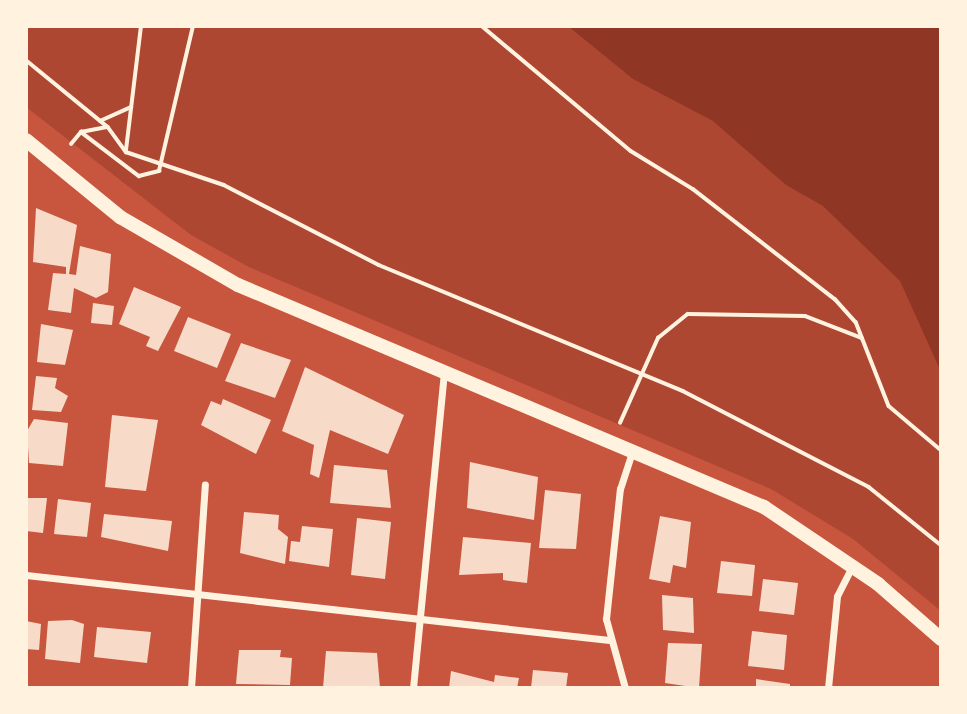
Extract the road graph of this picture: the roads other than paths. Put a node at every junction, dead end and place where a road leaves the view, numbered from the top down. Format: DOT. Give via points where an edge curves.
graph roads {
  1 [pos="26,140"];
  2 [pos="444,373"];
  3 [pos="632,451"];
  4 [pos="205,484"];
  5 [pos="852,566"];
  6 [pos="26,575"];
  7 [pos="200,594"];
  8 [pos="419,617"];
  9 [pos="941,639"];
  10 [pos="609,640"];
  11 [pos="191,688"];
  12 [pos="413,688"];
  13 [pos="625,688"];
  14 [pos="828,688"];
  1 -- 2 [label="main road" via="120,217 199,264"];
  2 -- 3 [label="main road"];
  2 -- 8 [label="street"];
  3 -- 5 [label="main road" via="764,507"];
  3 -- 10 [label="street" via="620,489"];
  4 -- 7 [label="street"];
  5 -- 9 [label="main road"];
  5 -- 14 [label="street" via="837,596"];
  6 -- 7 [label="street"];
  7 -- 8 [label="street"];
  7 -- 11 [label="street"];
  8 -- 10 [label="street"];
  8 -- 12 [label="street"];
  10 -- 13 [label="street" via="623,665"];
}
